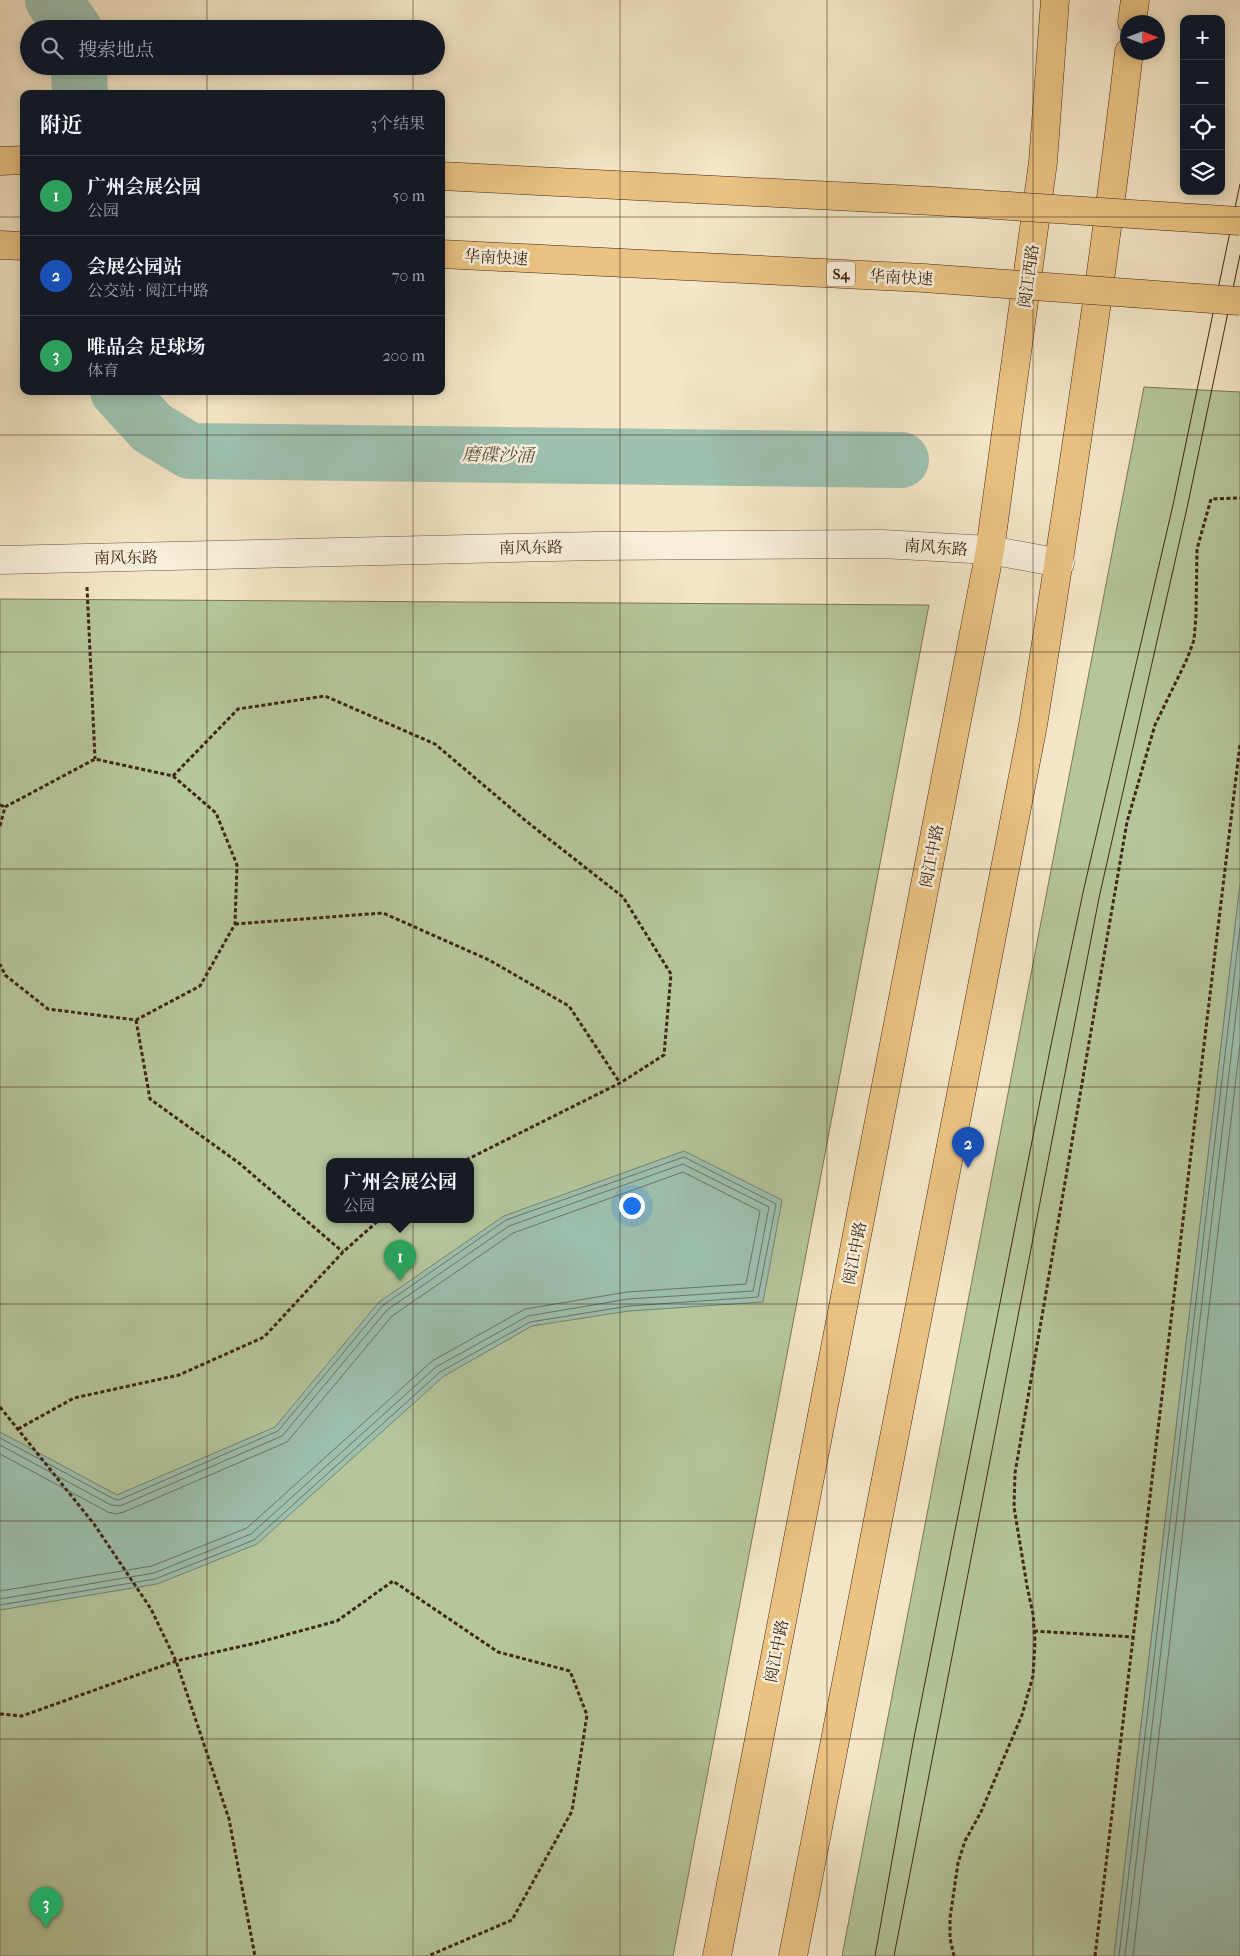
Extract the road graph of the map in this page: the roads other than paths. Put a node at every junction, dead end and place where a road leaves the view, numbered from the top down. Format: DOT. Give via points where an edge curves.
graph roads {
  1 [pos="1055,0"];
  2 [pos="1135,0"];
  3 [pos="1133,15"];
  4 [pos="1128,60"];
  5 [pos="20,160"];
  6 [pos="0,161"];
  7 [pos="445,176"];
  8 [pos="1240,221"];
  9 [pos="0,245"];
  10 [pos="20,246"];
  11 [pos="445,254"];
  12 [pos="1240,301"];
  13 [pos="990,550"];
  14 [pos="0,560"];
  15 [pos="1060,563"];
  16 [pos="717,1956"];
  17 [pos="793,1956"];
  1 -- 13 [label="main road, 阅江西路" via="1043,162"];
  2 -- 3 [label="main road"];
  4 -- 15 [label="main road"];
  5 -- 6 [label="main road"];
  7 -- 8 [label="main road, bridge" via="933,201"];
  9 -- 10 [label="main road"];
  11 -- 12 [label="main road, 华南快速 / S4, bridge" via="924,278"];
  13 -- 14 [label="street, 南风东路" via="882,544 597,546"];
  13 -- 15 [label="street, 南风东路"];
  13 -- 16 [label="main road, 阅江中路"];
  15 -- 17 [label="main road" via="1031,735"];
}
